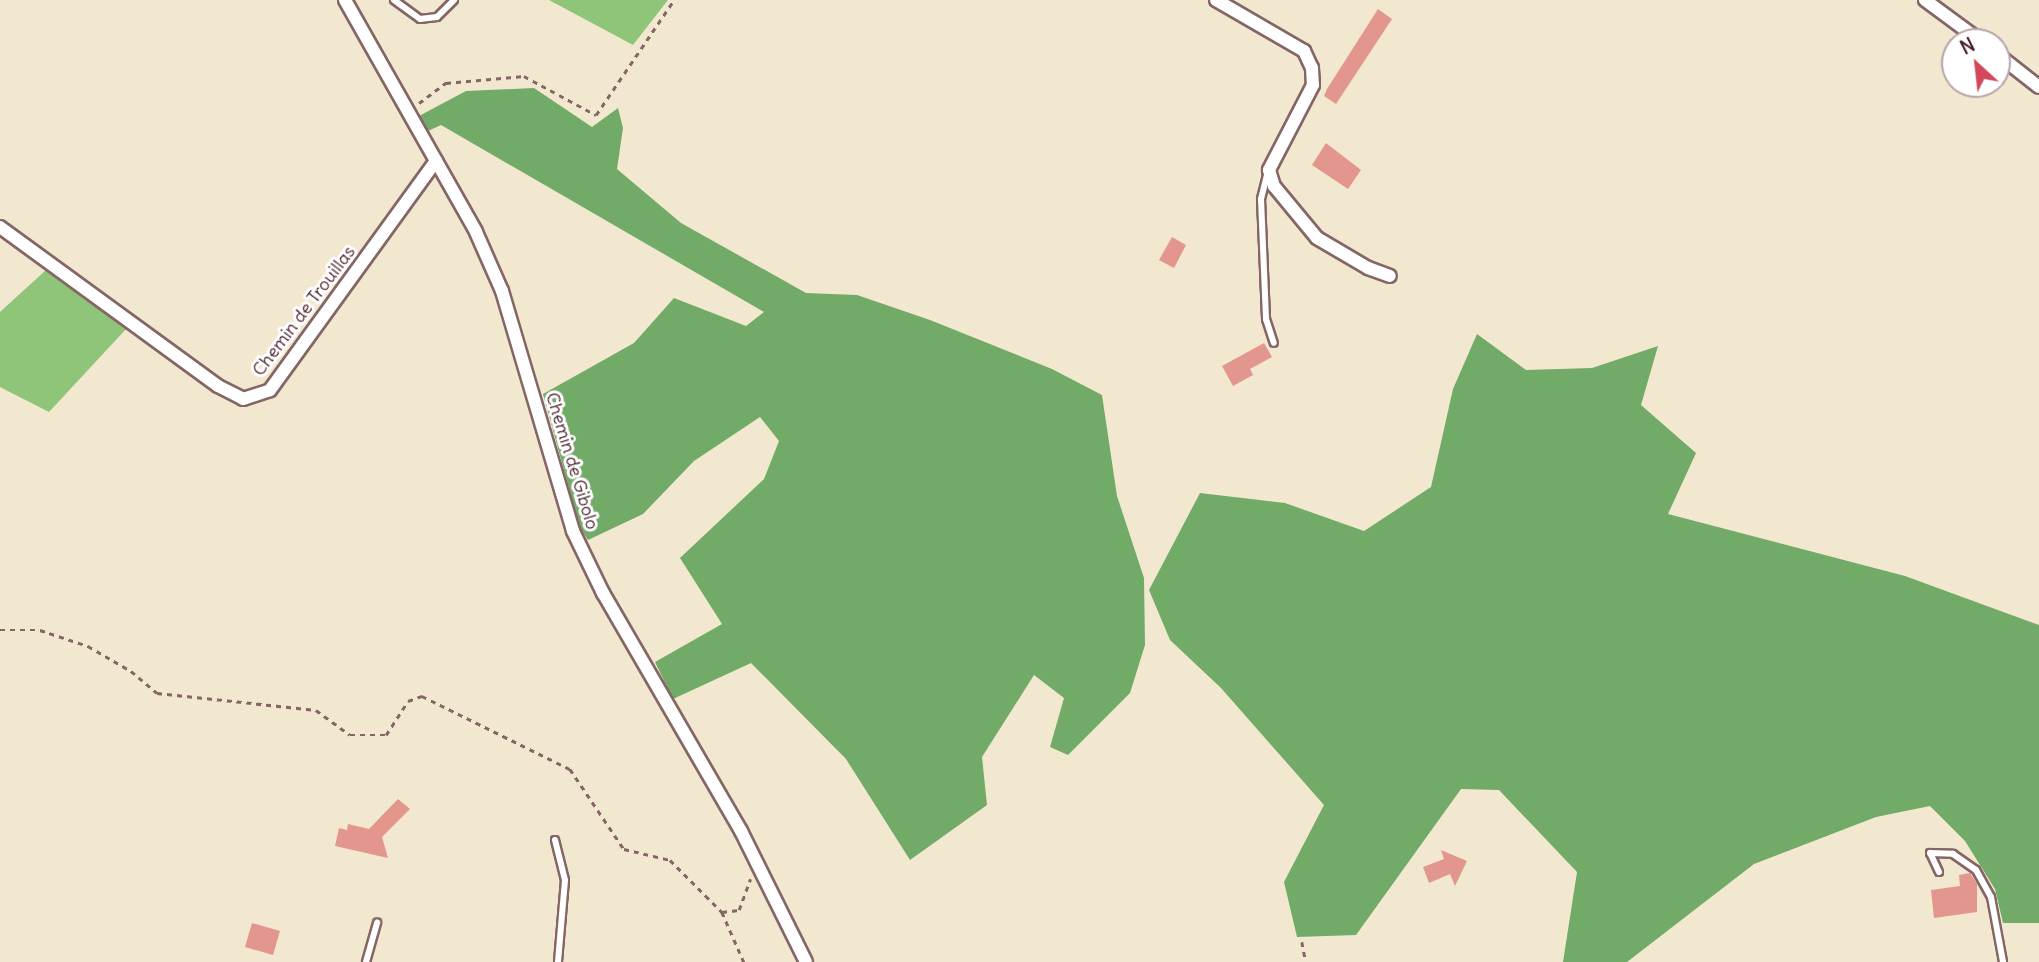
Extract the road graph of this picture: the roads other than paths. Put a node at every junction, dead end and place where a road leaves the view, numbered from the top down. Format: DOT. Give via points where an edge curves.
graph roads {
  1 [pos="345,0"];
  2 [pos="394,0"];
  3 [pos="454,0"];
  4 [pos="1216,0"];
  5 [pos="1925,0"];
  6 [pos="1963,28"];
  7 [pos="2011,65"];
  8 [pos="2039,87"];
  9 [pos="436,161"];
  10 [pos="1269,170"];
  11 [pos="1,232"];
  12 [pos="1390,276"];
  13 [pos="1274,343"];
  14 [pos="555,840"];
  15 [pos="1939,872"];
  16 [pos="377,923"];
  17 [pos="366,962"];
  18 [pos="558,962"];
  19 [pos="806,962"];
  20 [pos="2003,962"];
  1 -- 9 [label="street, Chemin de Gibolo"];
  2 -- 3 [label="lane" via="420,19 437,17"];
  4 -- 10 [label="street" via="1304,51 1312,68 1313,85"];
  5 -- 6 [label="street"];
  7 -- 8 [label="street"];
  9 -- 11 [label="street, Chemin de Trouillas" via="270,390 243,399"];
  9 -- 19 [label="street, Chemin de Gibolo" via="476,232 502,291 573,531 603,593 756,861"];
  10 -- 12 [label="street" via="1274,186 1317,238"];
  10 -- 13 [label="lane" via="1261,199 1266,319"];
  14 -- 18 [label="lane" via="565,880"];
  15 -- 20 [label="lane" via="1930,853 1953,854 1976,870 1991,897"];
  16 -- 17 [label="lane"];
}
